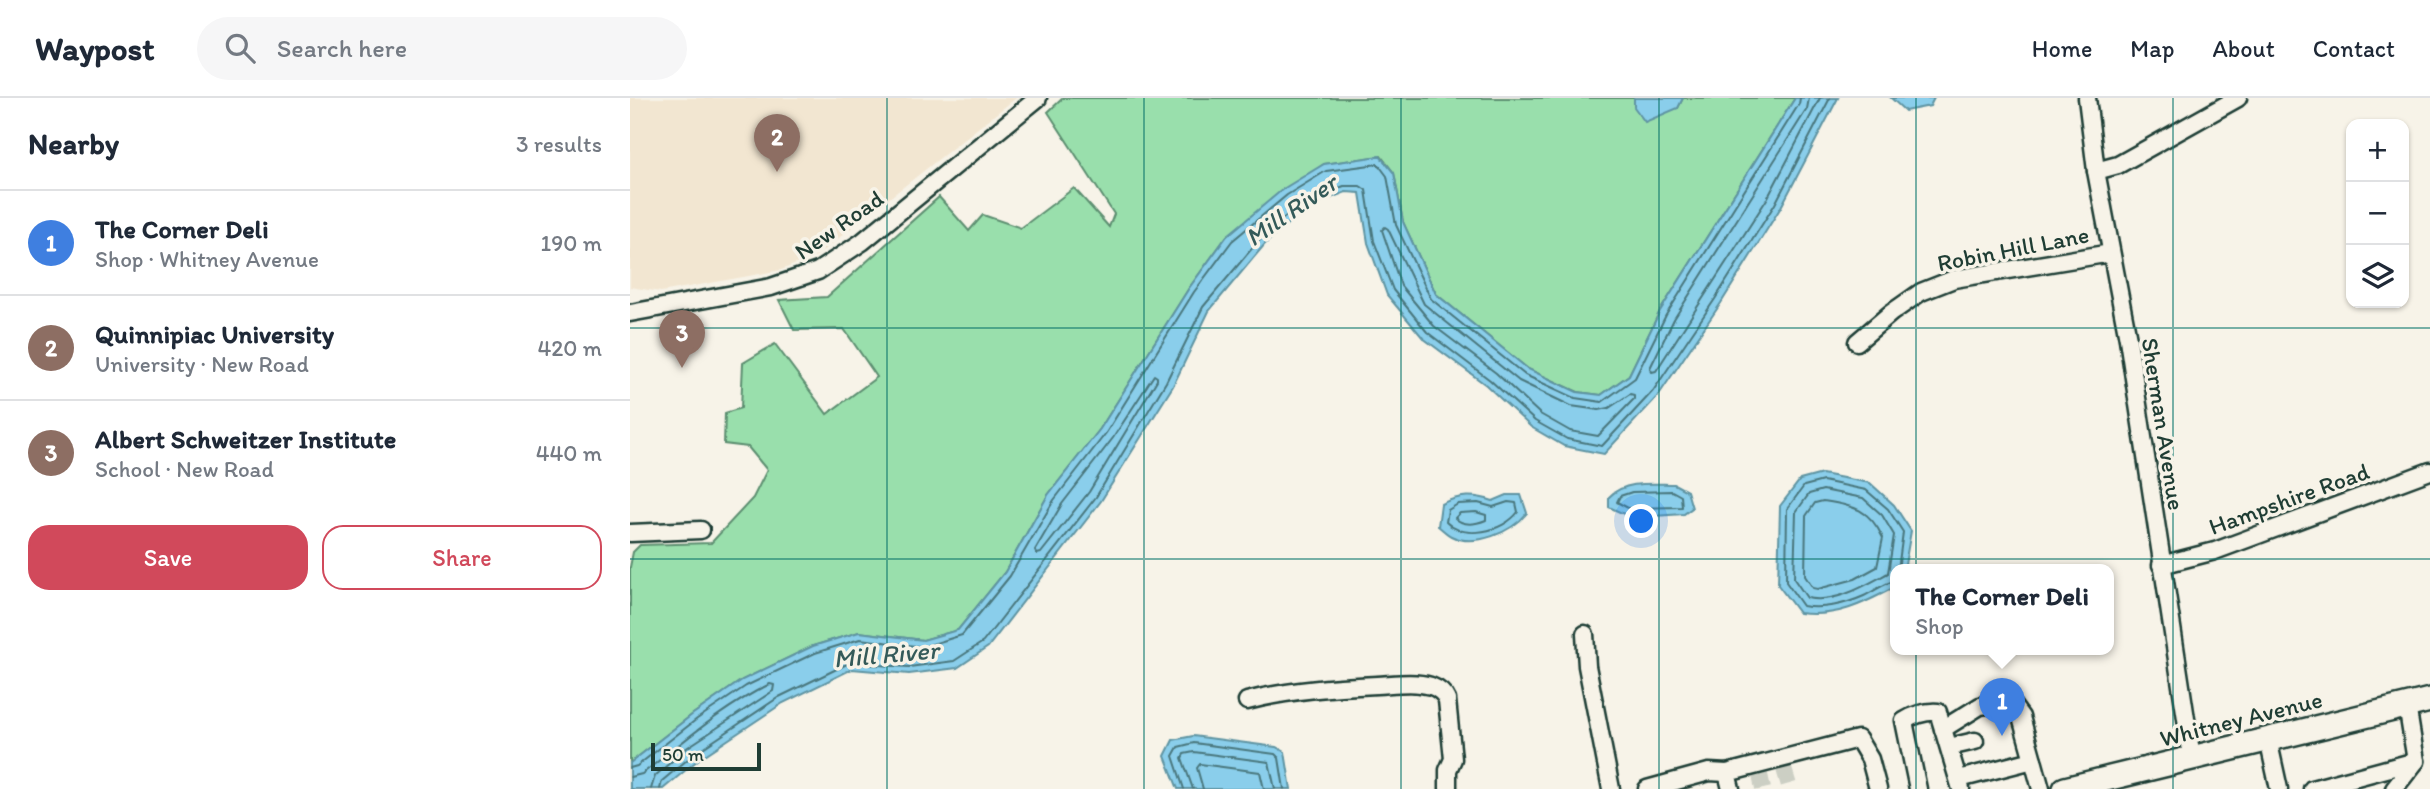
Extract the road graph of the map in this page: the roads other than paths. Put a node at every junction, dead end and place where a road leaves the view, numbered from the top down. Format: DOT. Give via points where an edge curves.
graph roads {
  1 [pos="1038,98"];
  2 [pos="2087,98"];
  3 [pos="2238,98"];
  4 [pos="2096,171"];
  5 [pos="2111,253"];
  6 [pos="630,313"];
  7 [pos="1857,342"];
  8 [pos="2430,471"];
  9 [pos="701,530"];
  10 [pos="630,533"];
  11 [pos="2161,565"];
  12 [pos="1585,634"];
  13 [pos="2430,700"];
  14 [pos="1247,701"];
  15 [pos="2407,705"];
  16 [pos="1943,729"];
  17 [pos="2268,739"];
  18 [pos="1975,741"];
  19 [pos="1949,747"];
  20 [pos="2192,758"];
  21 [pos="2033,760"];
  22 [pos="2417,761"];
  23 [pos="1729,781"];
  24 [pos="1960,784"];
  25 [pos="1875,788"];
  26 [pos="1448,789"];
  27 [pos="1611,789"];
  28 [pos="1647,789"];
  29 [pos="1918,789"];
  30 [pos="2041,789"];
  31 [pos="2065,789"];
  32 [pos="2279,789"];
  33 [pos="2312,789"];
  34 [pos="2394,789"];
  1 -- 6 [label="street, New Road" via="862,242 818,271 771,287"];
  2 -- 4 [label="street, Sherman Avenue"];
  3 -- 4 [label="street" via="2118,165"];
  4 -- 5 [label="street, Sherman Avenue"];
  5 -- 7 [label="street, Robin Hill Lane" via="1954,279 1921,292"];
  5 -- 11 [label="street, Sherman Avenue"];
  8 -- 11 [label="street, Hampshire Road" via="2215,551"];
  9 -- 10 [label="street"];
  11 -- 20 [label="street, Sherman Avenue"];
  12 -- 27 [label="street"];
  13 -- 15 [label="highway, Whitney Avenue"];
  14 -- 26 [label="street" via="1347,686 1407,683 1437,688 1447,700 1454,759 1448,770"];
  15 -- 17 [label="highway, Whitney Avenue"];
  15 -- 22 [label="street"];
  16 -- 19 [label="street"];
  16 -- 21 [label="street" via="1979,706 2010,702 2021,717"];
  16 -- 29 [label="street" via="1938,712 1904,722"];
  17 -- 20 [label="highway, Whitney Avenue"];
  17 -- 32 [label="street"];
  18 -- 19 [label="street"];
  19 -- 24 [label="street"];
  20 -- 31 [label="highway, Whitney Avenue"];
  21 -- 24 [label="street"];
  21 -- 30 [label="street"];
  22 -- 33 [label="street"];
  22 -- 34 [label="street"];
  23 -- 25 [label="street" via="1858,739 1870,759"];
  23 -- 28 [label="street" via="1709,772"];
}
